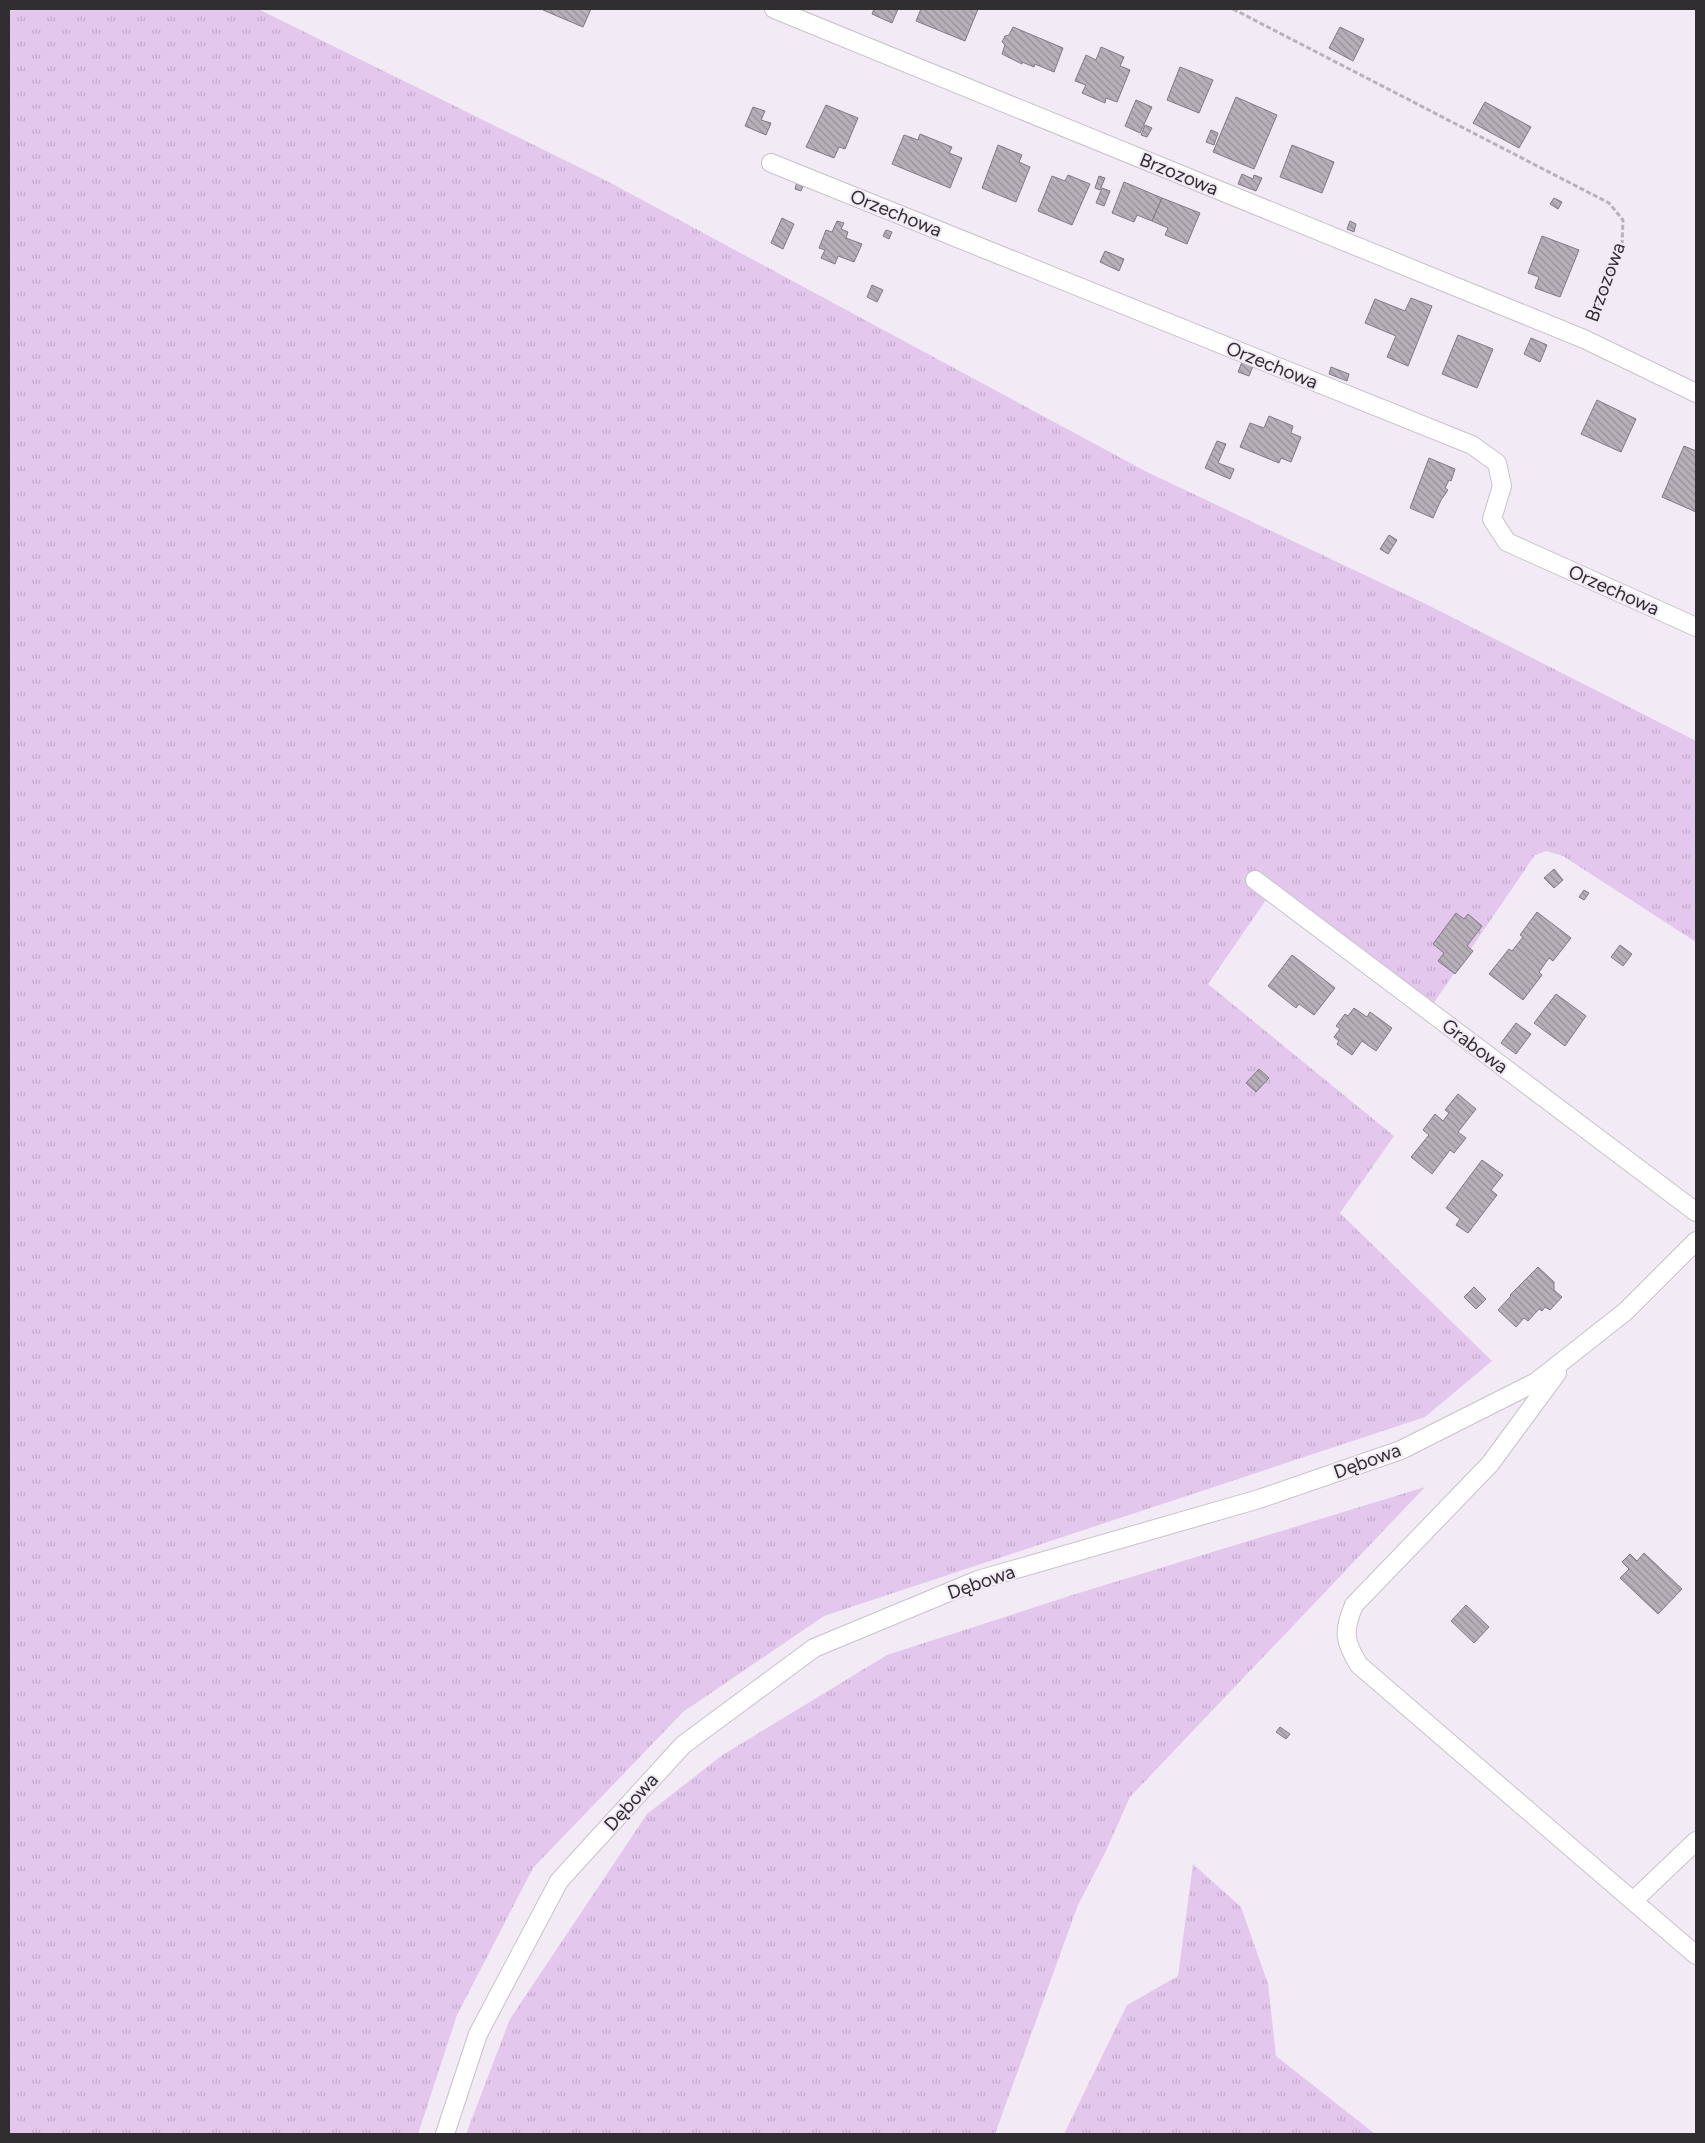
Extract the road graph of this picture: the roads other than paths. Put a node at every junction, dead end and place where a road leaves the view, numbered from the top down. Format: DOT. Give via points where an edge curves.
graph roads {
  1 [pos="774,9"];
  2 [pos="771,163"];
  3 [pos="1696,393"];
  4 [pos="1696,627"];
  5 [pos="1255,880"];
  6 [pos="1696,1212"];
  7 [pos="1696,1241"];
  8 [pos="1571,1354"];
  9 [pos="1696,1841"];
  10 [pos="1633,1901"];
  11 [pos="1696,1955"];
  12 [pos="445,2134"];
  1 -- 3 [label="street, Brzozowa" via="1584,339"];
  2 -- 4 [label="street, Orzechowa" via="1472,445 1497,463 1502,486 1492,518 1507,542"];
  5 -- 6 [label="street, Grabowa"];
  7 -- 8 [label="street, Dębowa" via="1626,1311"];
  8 -- 10 [label="street" via="1490,1464 1354,1604 1346,1624 1347,1646 1360,1665"];
  8 -- 12 [label="street, Dębowa" via="1536,1382 1401,1450 1259,1499 978,1580 814,1648 683,1745 559,1881 478,2034"];
  9 -- 10 [label="street"];
  10 -- 11 [label="street"];
}
